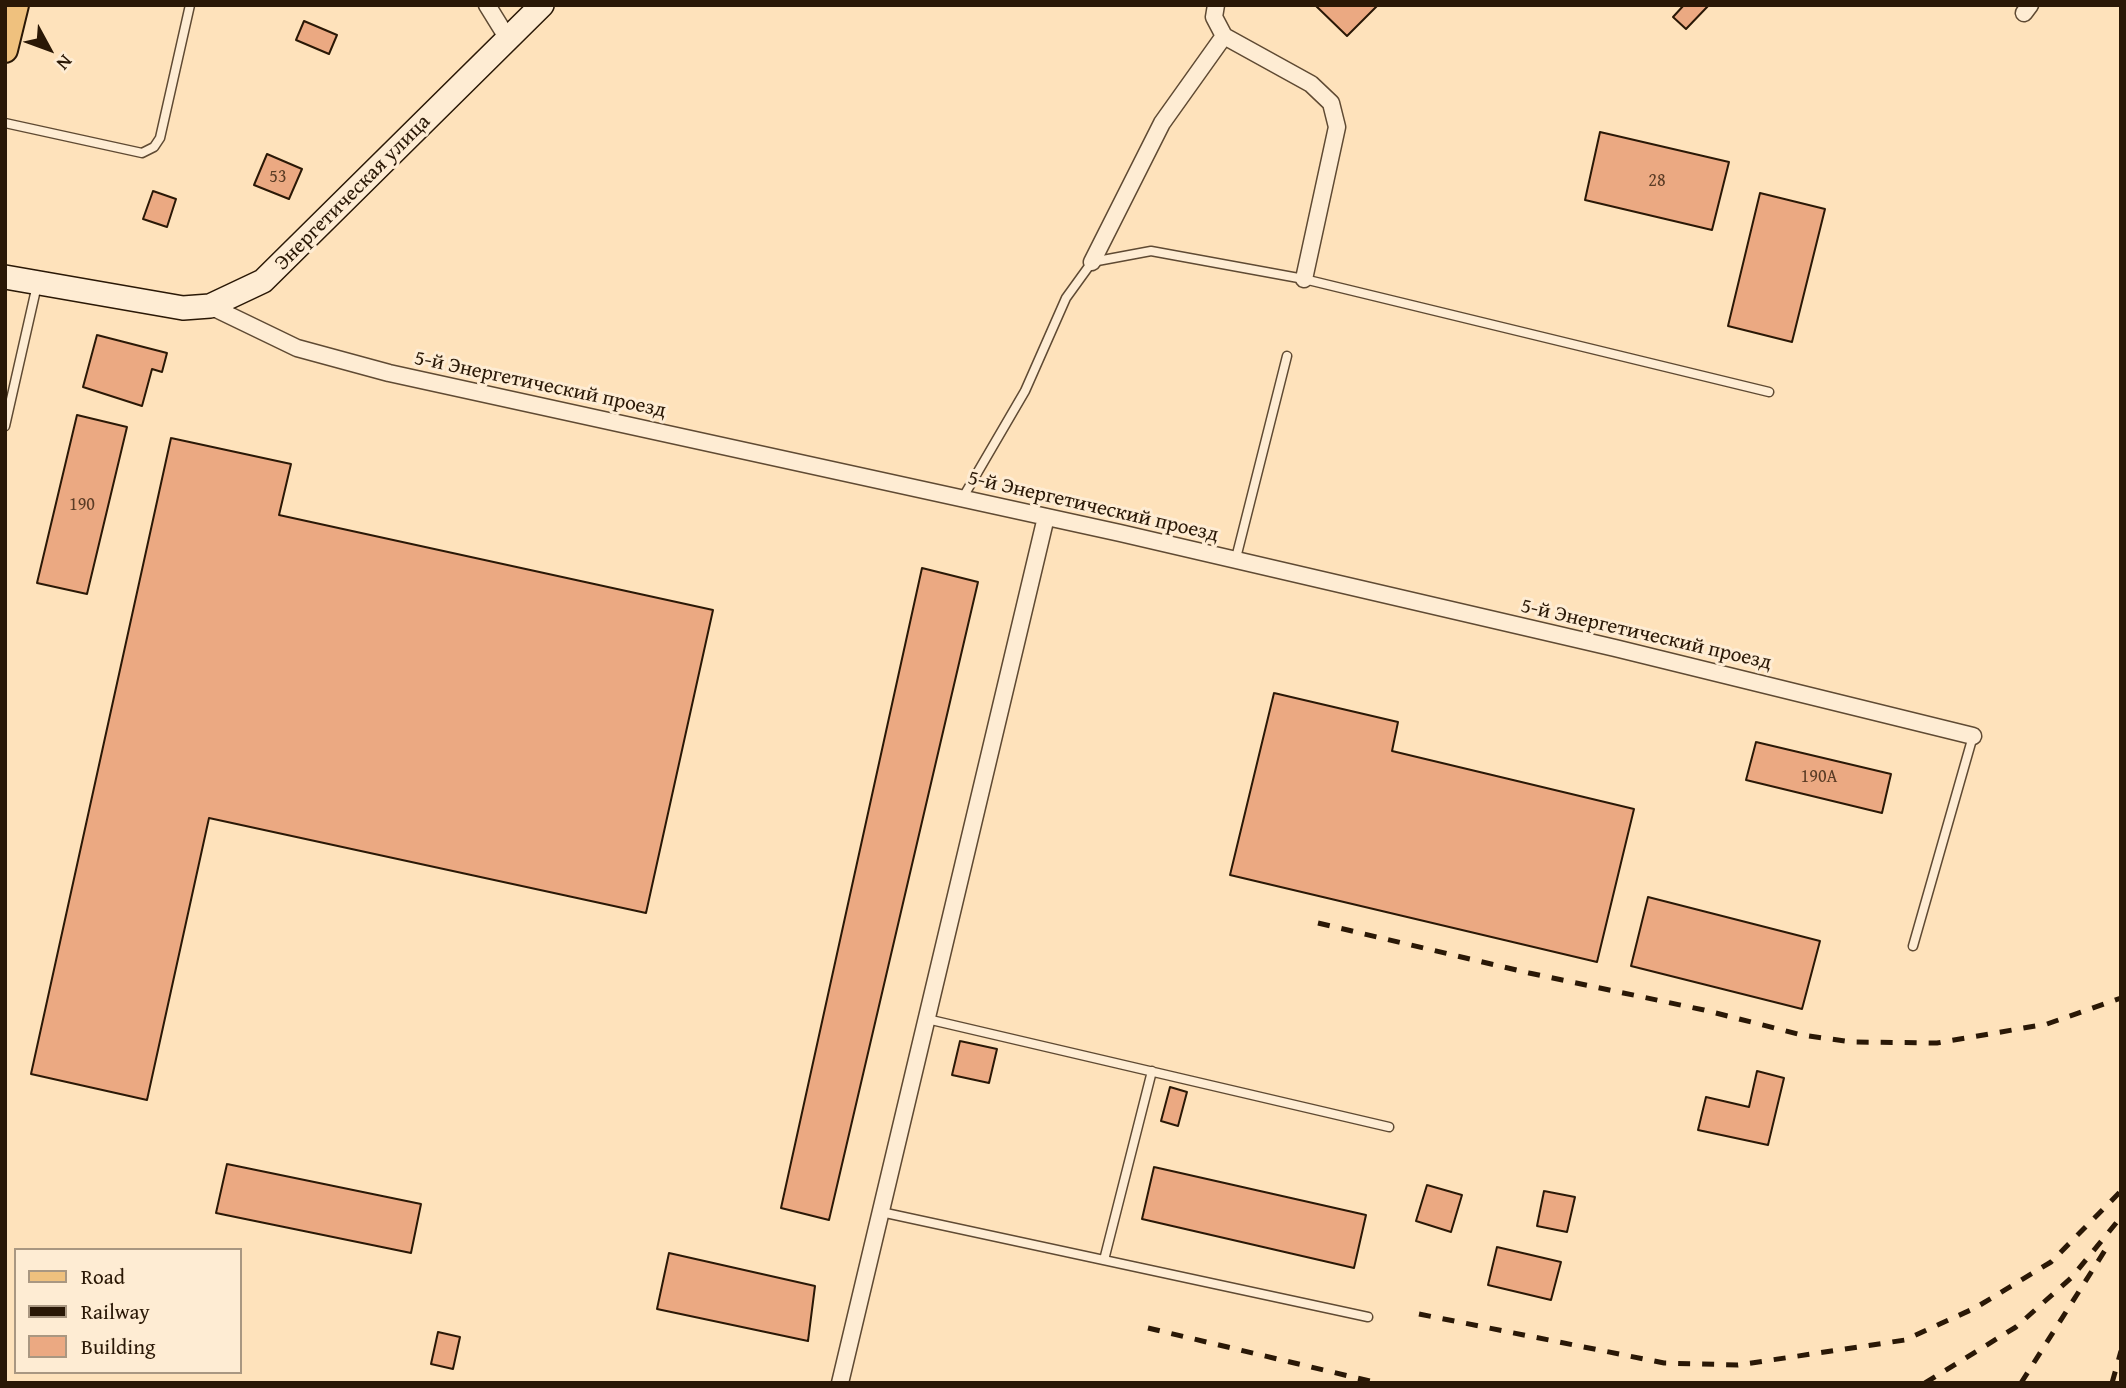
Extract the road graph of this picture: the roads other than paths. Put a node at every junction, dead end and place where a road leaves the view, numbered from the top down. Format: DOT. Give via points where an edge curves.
graph roads {
  1 [pos="16,5"];
  2 [pos="190,5"];
  3 [pos="487,5"];
  4 [pos="542,5"];
  5 [pos="1216,5"];
  6 [pos="1224,36"];
  7 [pos="508,40"];
  8 [pos="5,50"];
  9 [pos="5,123"];
  10 [pos="1092,262"];
  11 [pos="5,276"];
  12 [pos="1304,279"];
  13 [pos="38,282"];
  14 [pos="210,306"];
  15 [pos="1287,356"];
  16 [pos="1769,392"];
  17 [pos="5,426"];
  18 [pos="962,499"];
  19 [pos="1046,517"];
  20 [pos="1235,562"];
  21 [pos="1973,736"];
  22 [pos="1913,946"];
  23 [pos="927,1019"];
  24 [pos="1152,1072"];
  25 [pos="1390,1127"];
  26 [pos="881,1212"];
  27 [pos="1104,1260"];
  28 [pos="1368,1317"];
  29 [pos="840,1383"];
  1 -- 8 [label="main road"];
  2 -- 9 [label="lane" via="160,138 154,147 142,153"];
  3 -- 7 [label="street"];
  4 -- 7 [label="main road, Энергетическая улица"];
  5 -- 6 [label="street" via="1214,17"];
  6 -- 10 [label="street" via="1162,123"];
  6 -- 12 [label="street" via="1311,84 1331,103 1337,127"];
  7 -- 14 [label="main road, Энергетическая улица" via="286,261 263,281"];
  10 -- 12 [label="lane" via="1151,251"];
  10 -- 18 [label="lane" via="1066,299 1025,391"];
  11 -- 13 [label="main road, Энергетическая улица"];
  12 -- 16 [label="lane"];
  13 -- 14 [label="main road, Энергетическая улица" via="183,307"];
  13 -- 17 [label="lane"];
  14 -- 18 [label="street, 5-й Энергетический проезд" via="297,348 389,373"];
  15 -- 20 [label="lane"];
  18 -- 19 [label="street, 5-й Энергетический проезд"];
  19 -- 20 [label="street, 5-й Энергетический проезд"];
  19 -- 23 [label="street"];
  20 -- 21 [label="street, 5-й Энергетический проезд"];
  21 -- 22 [label="lane"];
  23 -- 24 [label="lane"];
  23 -- 26 [label="street"];
  24 -- 25 [label="lane"];
  24 -- 27 [label="lane"];
  26 -- 27 [label="lane"];
  26 -- 29 [label="street"];
  27 -- 28 [label="lane"];
}
